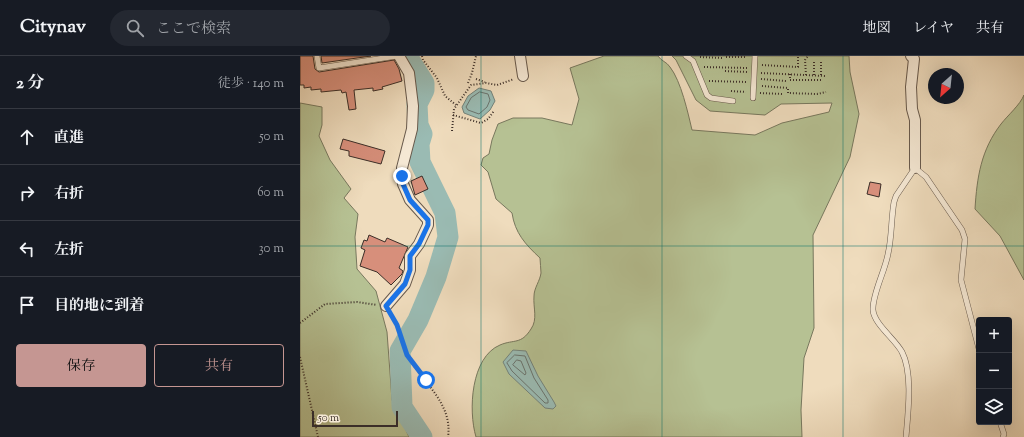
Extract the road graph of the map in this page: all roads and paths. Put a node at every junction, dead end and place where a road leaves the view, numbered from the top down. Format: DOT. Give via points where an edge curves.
graph roads {
  1 [pos="317,56"];
  2 [pos="398,56"];
  3 [pos="422,56"];
  4 [pos="476,56"];
  5 [pos="520,56"];
  6 [pos="686,56"];
  7 [pos="798,56"];
  8 [pos="808,56"];
  9 [pos="911,56"];
  10 [pos="695,57"];
  11 [pos="726,57"];
  12 [pos="755,57"];
  13 [pos="723,58"];
  14 [pos="814,61"];
  15 [pos="821,62"];
  16 [pos="755,64"];
  17 [pos="703,67"];
  18 [pos="725,71"];
  19 [pos="790,74"];
  20 [pos="806,75"];
  21 [pos="814,75"];
  22 [pos="822,75"];
  23 [pos="524,76"];
  24 [pos="826,76"];
  25 [pos="754,78"];
  26 [pos="476,79"];
  27 [pos="700,80"];
  28 [pos="821,80"];
  29 [pos="786,81"];
  30 [pos="468,83"];
  31 [pos="486,83"];
  32 [pos="826,92"];
  33 [pos="782,94"];
  34 [pos="753,98"];
  35 [pos="733,101"];
  36 [pos="456,105"];
  37 [pos="494,111"];
  38 [pos="453,115"];
  39 [pos="452,132"];
  40 [pos="915,168"];
  41 [pos="386,306"];
  42 [pos="300,323"];
  43 [pos="976,338"];
  44 [pos="300,357"];
  45 [pos="1001,425"];
  46 [pos="318,437"];
  47 [pos="448,437"];
  48 [pos="906,437"];
  49 [pos="1002,437"];
  1 -- 2 [label="lane" via="319,68"];
  2 -- 41 [label="street" via="409,73 413,106 412,129 402,168 403,184 410,200 428,220 428,225 410,256 410,270 405,284"];
  3 -- 36 [label="path" via="437,78 445,96"];
  4 -- 30 [label="path"];
  5 -- 23 [label="street"];
  6 -- 27 [label="lane" via="693,61"];
  7 -- 16 [label="path" via="798,67"];
  8 -- 20 [label="path" via="805,60"];
  9 -- 40 [label="street" via="914,59 911,87 915,120"];
  10 -- 13 [label="path"];
  11 -- 12 [label="path"];
  12 -- 16 [label="lane"];
  14 -- 21 [label="path"];
  15 -- 22 [label="path"];
  16 -- 25 [label="lane"];
  17 -- 18 [label="path" via="751,68 750,72"];
  19 -- 20 [label="path"];
  19 -- 25 [label="path"];
  19 -- 28 [label="path" via="790,80"];
  20 -- 21 [label="path"];
  21 -- 22 [label="path"];
  22 -- 24 [label="path"];
  23 -- 31 [label="path" via="497,85"];
  25 -- 27 [label="path"];
  25 -- 29 [label="path"];
  25 -- 34 [label="lane"];
  26 -- 31 [label="path"];
  27 -- 35 [label="lane" via="707,96"];
  31 -- 36 [label="path" via="471,85"];
  32 -- 33 [label="path" via="788,94 788,88 758,86 758,93"];
  36 -- 38 [label="path"];
  37 -- 38 [label="path" via="481,123"];
  38 -- 39 [label="path"];
  40 -- 43 [label="lane" via="926,177 965,238 961,280"];
  40 -- 48 [label="lane" via="894,202 889,253 875,293 873,310 875,319 902,352 907,366"];
  41 -- 42 [label="path" via="357,302 325,304"];
  41 -- 47 [label="path" via="397,325 407,355 439,398 447,416"];
  44 -- 46 [label="path"];
  45 -- 49 [label="lane" via="1004,434"];
}
